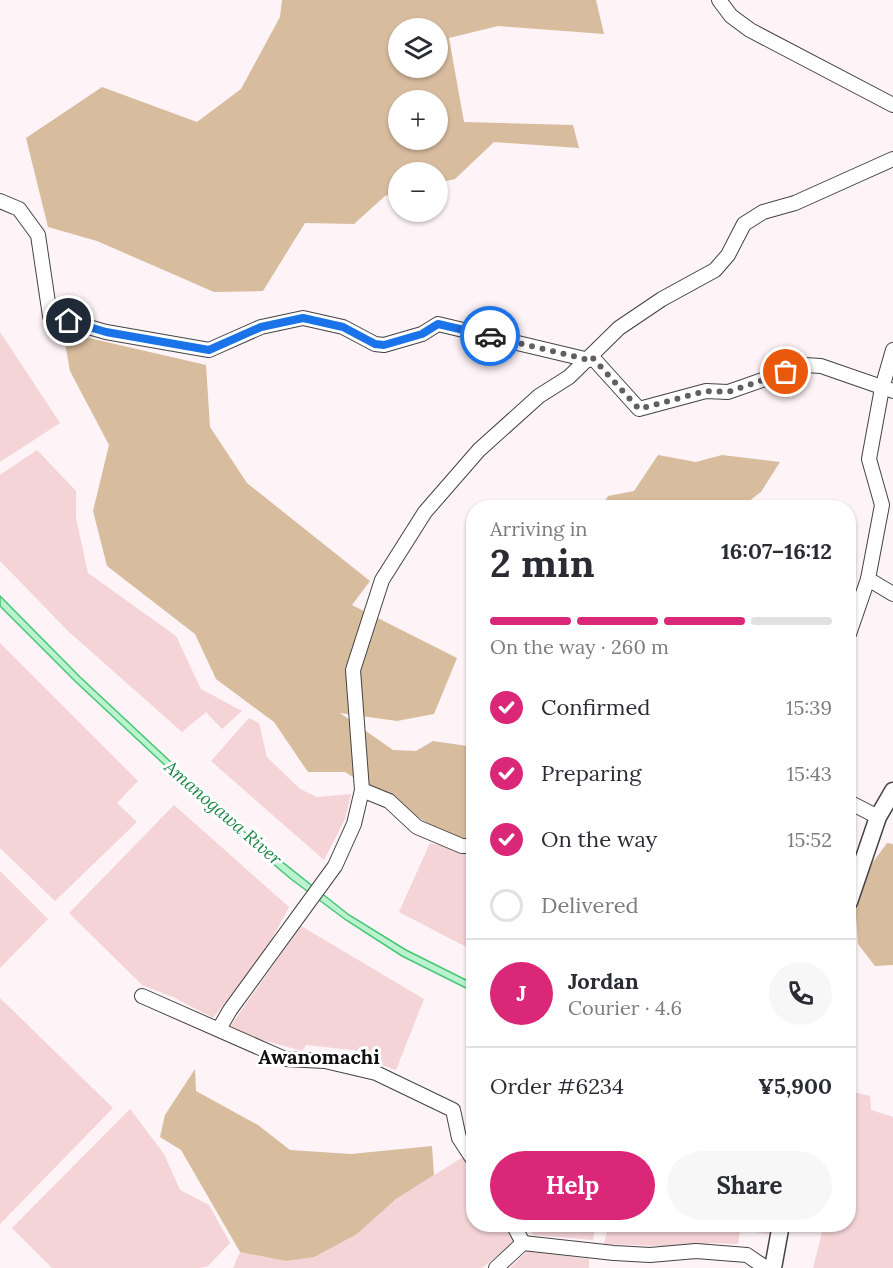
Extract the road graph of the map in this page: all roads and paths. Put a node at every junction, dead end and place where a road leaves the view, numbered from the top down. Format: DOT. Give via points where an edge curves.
graph roads {
  1 [pos="718,0"];
  2 [pos="893,105"];
  3 [pos="893,159"];
  4 [pos="0,201"];
  5 [pos="893,350"];
  6 [pos="590,358"];
  7 [pos="888,390"];
  8 [pos="868,579"];
  9 [pos="893,594"];
  10 [pos="856,614"];
  11 [pos="362,790"];
  12 [pos="893,791"];
  13 [pos="856,806"];
  14 [pos="878,817"];
  15 [pos="466,846"];
  16 [pos="856,881"];
  17 [pos="142,996"];
  18 [pos="219,1029"];
  19 [pos="466,1149"];
  20 [pos="517,1232"];
  21 [pos="779,1232"];
  22 [pos="523,1243"];
  23 [pos="496,1268"];
  24 [pos="766,1268"];
  25 [pos="772,1268"];
  1 -- 2 [label="street" via="750,30"];
  3 -- 6 [label="street" via="795,203 763,212 744,224 715,270 620,328"];
  4 -- 6 [label="street" via="19,209 38,235 50,316 106,332 209,350 261,327 303,318 343,327 384,345 422,334 438,324"];
  5 -- 7 [label="street"];
  6 -- 7 [label="street" via="639,409 706,391 728,392 805,365 821,366"];
  6 -- 11 [label="street" via="539,396 479,450 425,512 382,580 353,670"];
  7 -- 8 [label="street" via="869,459 882,506"];
  8 -- 9 [label="street"];
  8 -- 10 [label="street"];
  11 -- 15 [label="street" via="389,801 417,827"];
  11 -- 18 [label="street" via="354,824 336,866"];
  12 -- 14 [label="street"];
  13 -- 14 [label="street"];
  14 -- 16 [label="street"];
  17 -- 18 [label="street"];
  18 -- 19 [label="street" via="285,1059 325,1061 376,1073 453,1110 459,1138"];
  20 -- 22 [label="street"];
  21 -- 25 [label="street"];
  22 -- 23 [label="street"];
  22 -- 24 [label="street" via="632,1254 696,1251 747,1255"];
}
